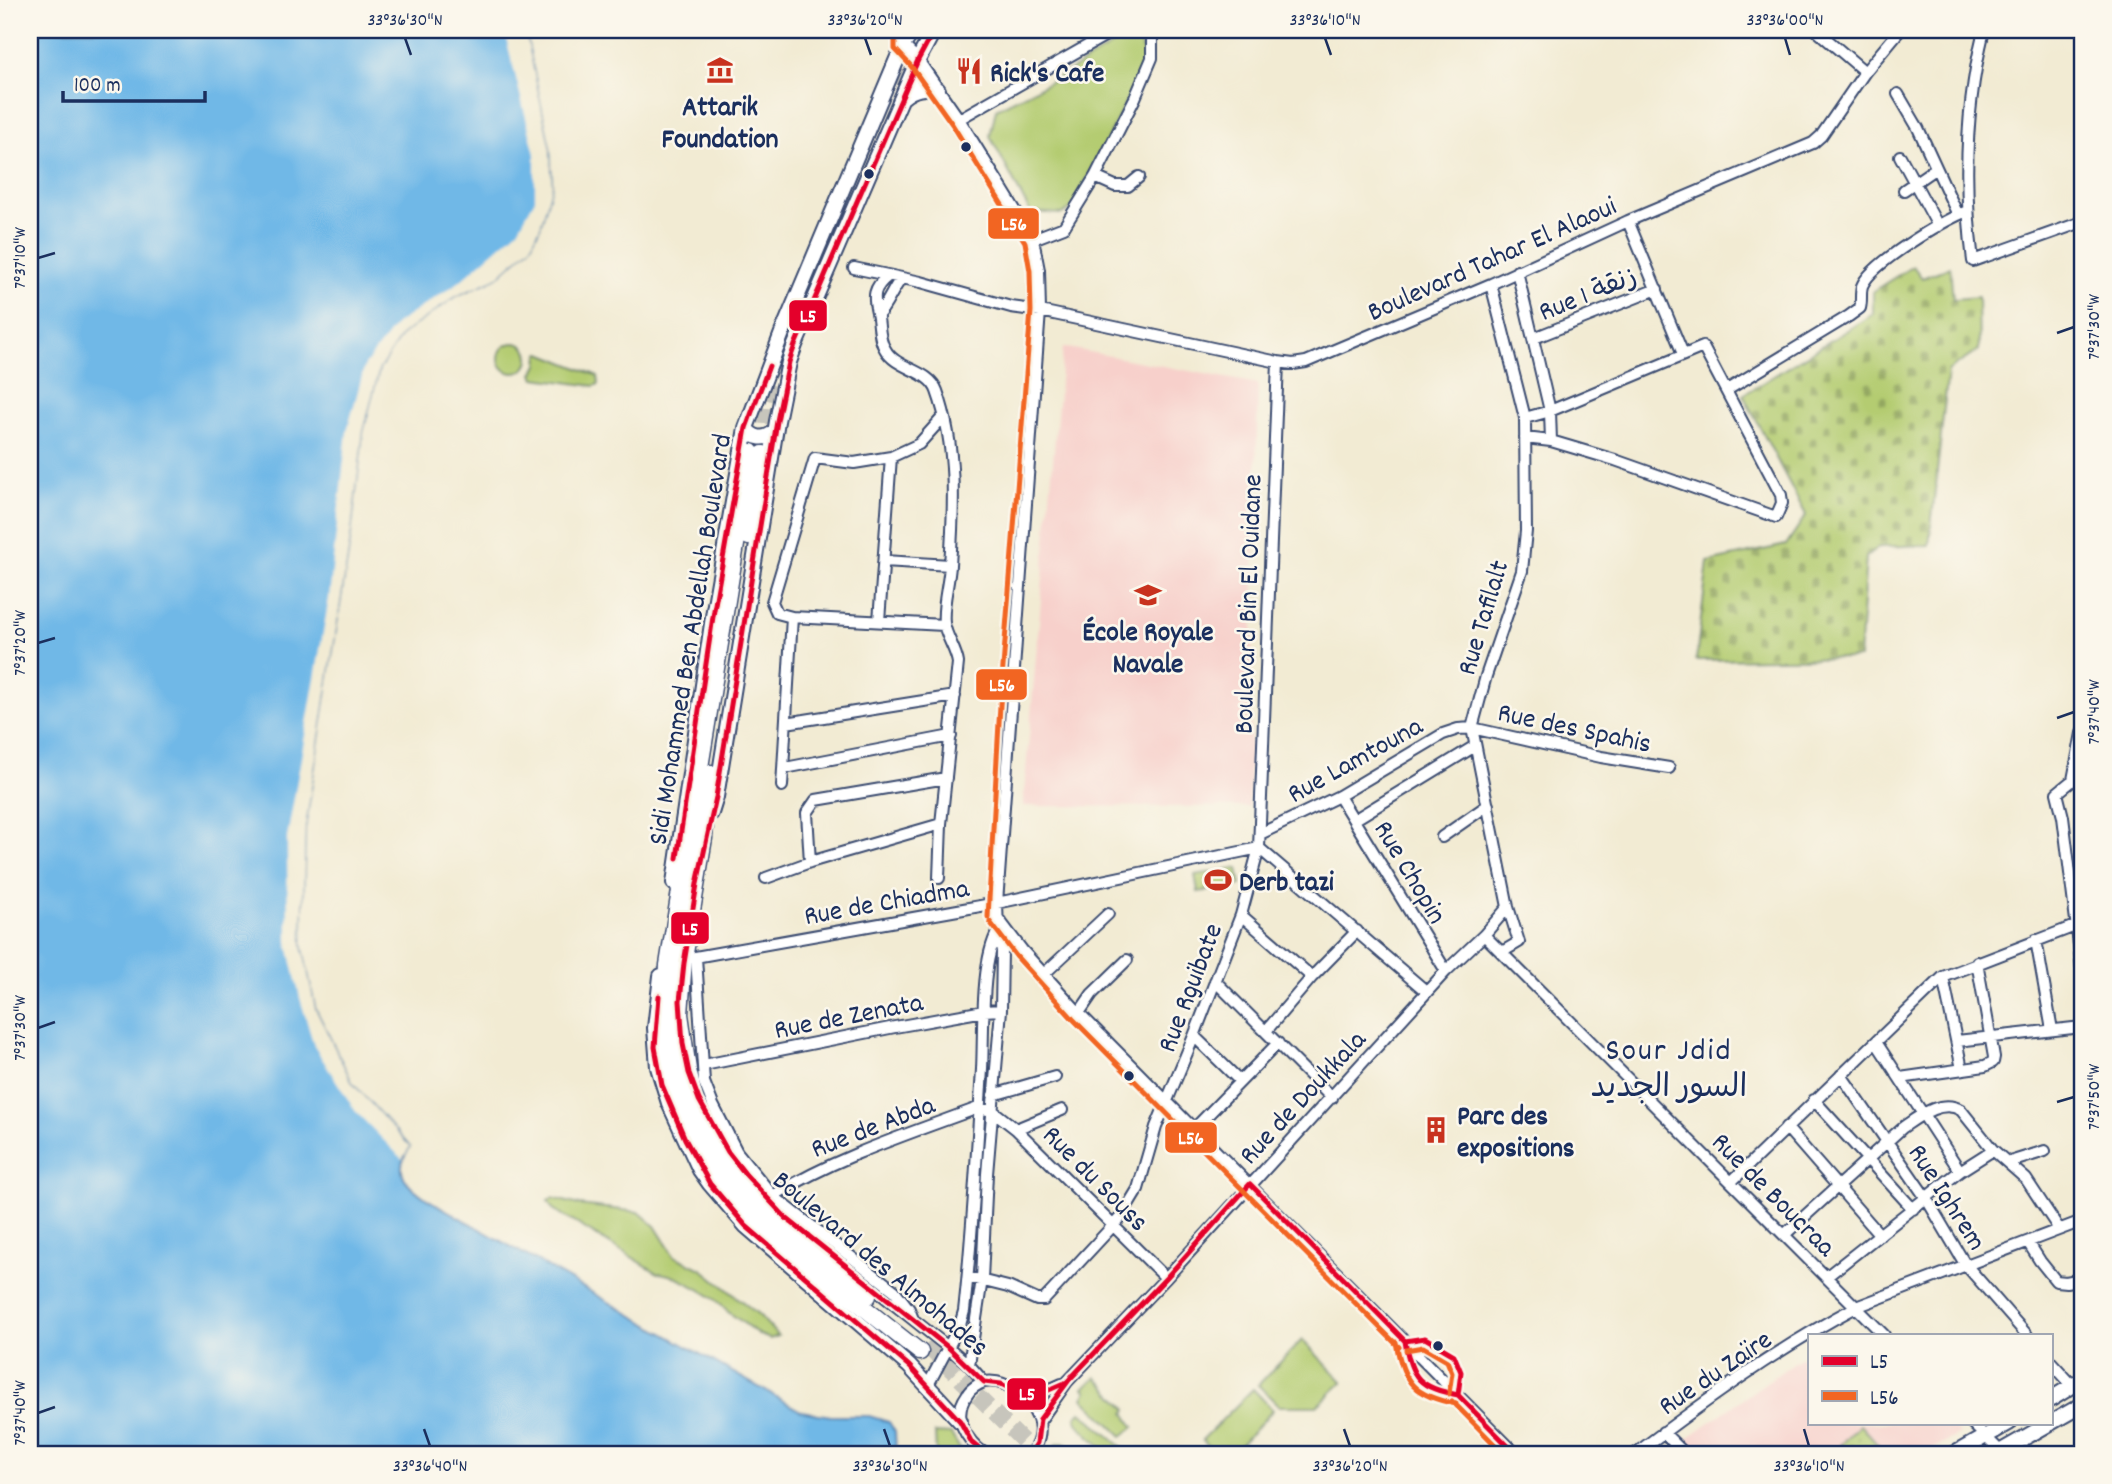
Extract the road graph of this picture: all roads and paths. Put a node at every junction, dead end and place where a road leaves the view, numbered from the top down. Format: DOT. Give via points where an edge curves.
graph roads {
  1 [pos="914,30"];
  2 [pos="934,30"];
  3 [pos="1115,30"];
  4 [pos="1152,30"];
  5 [pos="1816,30"];
  6 [pos="1900,30"];
  7 [pos="1984,30"];
  8 [pos="903,45"];
  9 [pos="918,60"];
  10 [pos="1866,72"];
  11 [pos="938,90"];
  12 [pos="1898,94"];
  13 [pos="902,98"];
  14 [pos="959,119"];
  15 [pos="1900,156"];
  16 [pos="1936,168"];
  17 [pos="1095,177"];
  18 [pos="1139,177"];
  19 [pos="1916,182"];
  20 [pos="1905,190"];
  21 [pos="1962,213"];
  22 [pos="1628,221"];
  23 [pos="2082,222"];
  24 [pos="1938,226"];
  25 [pos="1033,239"];
  26 [pos="855,268"];
  27 [pos="1517,271"];
  28 [pos="888,276"];
  29 [pos="901,279"];
  30 [pos="1491,284"];
  31 [pos="1657,289"];
  32 [pos="1040,311"];
  33 [pos="878,315"];
  34 [pos="1534,338"];
  35 [pos="1683,354"];
  36 [pos="1278,362"];
  37 [pos="1727,390"];
  38 [pos="1550,411"];
  39 [pos="944,416"];
  40 [pos="1525,418"];
  41 [pos="747,423"];
  42 [pos="776,426"];
  43 [pos="1525,438"];
  44 [pos="1551,441"];
  45 [pos="757,453"];
  46 [pos="891,457"];
  47 [pos="884,561"];
  48 [pos="950,565"];
  49 [pos="792,617"];
  50 [pos="878,621"];
  51 [pos="944,625"];
  52 [pos="955,696"];
  53 [pos="786,723"];
  54 [pos="1472,728"];
  55 [pos="2082,733"];
  56 [pos="951,736"];
  57 [pos="1475,746"];
  58 [pos="785,768"];
  59 [pos="1669,768"];
  60 [pos="946,778"];
  61 [pos="2078,779"];
  62 [pos="782,786"];
  63 [pos="1339,796"];
  64 [pos="1488,805"];
  65 [pos="1354,820"];
  66 [pos="942,824"];
  67 [pos="1260,834"];
  68 [pos="697,837"];
  69 [pos="1442,837"];
  70 [pos="1259,848"];
  71 [pos="810,862"];
  72 [pos="766,878"];
  73 [pos="939,878"];
  74 [pos="2077,879"];
  75 [pos="997,903"];
  76 [pos="1508,907"];
  77 [pos="1108,914"];
  78 [pos="1241,915"];
  79 [pos="997,917"];
  80 [pos="2079,928"];
  81 [pos="998,931"];
  82 [pos="1357,931"];
  83 [pos="1484,935"];
  84 [pos="2036,940"];
  85 [pos="1502,952"];
  86 [pos="690,958"];
  87 [pos="1127,960"];
  88 [pos="1977,962"];
  89 [pos="2082,969"];
  90 [pos="1446,971"];
  91 [pos="1045,973"];
  92 [pos="1312,977"];
  93 [pos="1943,977"];
  94 [pos="1215,981"];
  95 [pos="1427,992"];
  96 [pos="1001,1010"];
  97 [pos="984,1011"];
  98 [pos="1079,1013"];
  99 [pos="2082,1027"];
  100 [pos="2052,1030"];
  101 [pos="1266,1031"];
  102 [pos="1194,1036"];
  103 [pos="1991,1037"];
  104 [pos="1957,1041"];
  105 [pos="1875,1042"];
  106 [pos="1278,1043"];
  107 [pos="704,1065"];
  108 [pos="1962,1069"];
  109 [pos="688,1070"];
  110 [pos="1841,1074"];
  111 [pos="1055,1077"];
  112 [pos="1900,1078"];
  113 [pos="1240,1081"];
  114 [pos="993,1095"];
  115 [pos="1332,1098"];
  116 [pos="1814,1100"];
  117 [pos="1167,1101"];
  118 [pos="978,1108"];
  119 [pos="1062,1110"];
  120 [pos="993,1111"];
  121 [pos="1923,1114"];
  122 [pos="1786,1127"];
  123 [pos="1016,1129"];
  124 [pos="1194,1129"];
  125 [pos="685,1139"];
  126 [pos="1886,1141"];
  127 [pos="700,1150"];
  128 [pos="1993,1150"];
  129 [pos="2045,1152"];
  130 [pos="1867,1158"];
  131 [pos="2010,1163"];
  132 [pos="1961,1171"];
  133 [pos="1731,1182"];
  134 [pos="1250,1184"];
  135 [pos="1839,1185"];
  136 [pos="773,1196"];
  137 [pos="1926,1198"];
  138 [pos="1913,1209"];
  139 [pos="2082,1221"];
  140 [pos="1114,1225"];
  141 [pos="2059,1229"];
  142 [pos="1784,1235"];
  143 [pos="1880,1235"];
  144 [pos="2028,1242"];
  145 [pos="1965,1264"];
  146 [pos="968,1277"];
  147 [pos="1826,1277"];
  148 [pos="1166,1278"];
  149 [pos="982,1279"];
  150 [pos="2082,1279"];
  151 [pos="1856,1307"];
  152 [pos="913,1319"];
  153 [pos="1809,1334"];
  154 [pos="1883,1334"];
  155 [pos="2026,1334"];
  156 [pos="1808,1335"];
  157 [pos="949,1348"];
  158 [pos="2052,1363"];
  159 [pos="969,1365"];
  160 [pos="984,1382"];
  161 [pos="1067,1382"];
  162 [pos="2078,1383"];
  163 [pos="928,1385"];
  164 [pos="1021,1395"];
  165 [pos="2052,1398"];
  166 [pos="2082,1405"];
  167 [pos="960,1421"];
  168 [pos="1039,1422"];
  169 [pos="2052,1423"];
  170 [pos="1973,1424"];
  171 [pos="2007,1424"];
  172 [pos="2050,1424"];
  173 [pos="1663,1433"];
  174 [pos="1985,1437"];
  175 [pos="2000,1453"];
  176 [pos="985,1454"];
  177 [pos="1030,1454"];
  178 [pos="1516,1454"];
  179 [pos="1635,1454"];
  180 [pos="1685,1454"];
  181 [pos="1954,1454"];
  1 -- 8 [label="main road, Sidi Mohammed Ben Abdellah Boulevard"];
  2 -- 9 [label="main road, Sidi Mohammed Ben Abdellah Boulevard"];
  3 -- 14 [label="street"];
  4 -- 17 [label="street" via="1152,58"];
  5 -- 10 [label="street"];
  6 -- 10 [label="street, Boulevard Tahar El Alaoui"];
  7 -- 21 [label="street" via="1970,99"];
  8 -- 9 [label="street"];
  8 -- 41 [label="main road, Sidi Mohammed Ben Abdellah Boulevard"];
  9 -- 11 [label="street"];
  9 -- 13 [label="main road, Sidi Mohammed Ben Abdellah Boulevard"];
  10 -- 22 [label="street, Boulevard Tahar El Alaoui" via="1812,143"];
  11 -- 13 [label="main road" via="920,87"];
  11 -- 14 [label="street"];
  12 -- 16 [label="street"];
  13 -- 42 [label="main road, Sidi Mohammed Ben Abdellah Boulevard" via="795,345"];
  14 -- 25 [label="street"];
  15 -- 19 [label="street"];
  16 -- 19 [label="street"];
  16 -- 21 [label="street"];
  17 -- 18 [label="street" via="1115,186 1128,186"];
  17 -- 25 [label="street" via="1064,227"];
  19 -- 20 [label="street"];
  19 -- 24 [label="street"];
  21 -- 23 [label="street" via="1973,261"];
  21 -- 24 [label="street"];
  22 -- 27 [label="street, Boulevard Tahar El Alaoui"];
  22 -- 31 [label="street"];
  24 -- 37 [label="street" via="1867,279 1860,308"];
  25 -- 32 [label="street"];
  26 -- 28 [label="street, Boulevard Tahar El Alaoui"];
  27 -- 30 [label="street, Boulevard Tahar El Alaoui"];
  27 -- 34 [label="street"];
  28 -- 29 [label="street, Boulevard Tahar El Alaoui"];
  28 -- 33 [label="street" via="875,293"];
  29 -- 32 [label="street, Boulevard Tahar El Alaoui"];
  29 -- 33 [label="street"];
  30 -- 36 [label="street, Boulevard Tahar El Alaoui" via="1318,358"];
  30 -- 40 [label="street, Rue Tafilalt"];
  31 -- 34 [label="street, Rue 1 زنقة"];
  31 -- 35 [label="street"];
  32 -- 36 [label="street, Boulevard Tahar El Alaoui"];
  32 -- 75 [label="street"];
  33 -- 39 [label="street" via="885,351 932,382"];
  34 -- 38 [label="street"];
  35 -- 37 [label="street" via="1703,347"];
  35 -- 38 [label="street"];
  36 -- 67 [label="street, Boulevard Bin El Ouidane"];
  37 -- 44 [label="street" via="1781,495 1776,517"];
  38 -- 40 [label="street"];
  38 -- 44 [label="street"];
  39 -- 46 [label="street" via="919,444"];
  39 -- 48 [label="street" via="953,467"];
  40 -- 43 [label="street, Rue Tafilalt"];
  41 -- 42 [label="main road" via="763,413 769,414"];
  41 -- 42 [label="main road" via="749,433 760,438 771,435"];
  41 -- 125 [label="main road, Sidi Mohammed Ben Abdellah Boulevard" via="691,755 657,1013 658,1067"];
  42 -- 68 [label="main road, Sidi Mohammed Ben Abdellah Boulevard" via="718,786"];
  43 -- 44 [label="street"];
  43 -- 54 [label="street, Rue Tafilalt" via="1522,571"];
  45 -- 68 [label="highway"];
  46 -- 47 [label="street"];
  46 -- 49 [label="street" via="854,463 814,460 772,602 777,613"];
  47 -- 48 [label="street"];
  47 -- 50 [label="street"];
  48 -- 51 [label="street"];
  49 -- 50 [label="street"];
  49 -- 53 [label="street"];
  50 -- 51 [label="street"];
  51 -- 52 [label="street" via="957,654"];
  52 -- 53 [label="street"];
  52 -- 56 [label="street"];
  53 -- 58 [label="street"];
  54 -- 57 [label="street, Rue Tafilalt"];
  54 -- 59 [label="street, Rue des Spahis"];
  54 -- 63 [label="street, Rue Lamtouna" via="1443,734"];
  55 -- 61 [label="street"];
  56 -- 58 [label="street"];
  56 -- 60 [label="street"];
  57 -- 64 [label="street, Rue Tafilalt"];
  57 -- 65 [label="street"];
  58 -- 62 [label="street"];
  60 -- 66 [label="street"];
  60 -- 71 [label="street" via="816,800 807,813"];
  61 -- 74 [label="street" via="2057,793"];
  63 -- 65 [label="street, Rue Chopin"];
  63 -- 67 [label="street, Rue Lamtouna"];
  64 -- 69 [label="street"];
  64 -- 76 [label="street, Rue Tafilalt"];
  65 -- 90 [label="street, Rue Chopin"];
  66 -- 71 [label="street"];
  66 -- 73 [label="street"];
  67 -- 70 [label="street, Boulevard Bin El Ouidane"];
  68 -- 86 [label="highway"];
  68 -- 127 [label="highway" via="668,965 666,1013 679,1101"];
  70 -- 75 [label="street, Rue de Chiadma"];
  70 -- 78 [label="street, Rue Rguibate"];
  70 -- 82 [label="street"];
  71 -- 72 [label="street"];
  74 -- 80 [label="street"];
  75 -- 79 [label="street"];
  75 -- 86 [label="street, Rue de Chiadma"];
  76 -- 83 [label="street, Rue de Doukkala"];
  76 -- 85 [label="street, Rue Tafilalt" via="1519,943"];
  77 -- 91 [label="street"];
  78 -- 92 [label="street"];
  78 -- 94 [label="street, Rue Rguibate"];
  79 -- 81 [label="street"];
  79 -- 91 [label="street"];
  80 -- 84 [label="street"];
  80 -- 89 [label="street"];
  81 -- 96 [label="street"];
  81 -- 97 [label="street" via="990,953"];
  82 -- 92 [label="street"];
  82 -- 95 [label="street"];
  83 -- 85 [label="street, Rue de Boucraa"];
  83 -- 90 [label="street, Rue de Doukkala"];
  84 -- 88 [label="street"];
  84 -- 100 [label="street"];
  85 -- 133 [label="street, Rue de Boucraa"];
  86 -- 107 [label="street"];
  86 -- 109 [label="highway" via="680,1014"];
  87 -- 98 [label="street"];
  88 -- 93 [label="street"];
  88 -- 103 [label="street"];
  90 -- 95 [label="street, Rue de Doukkala"];
  91 -- 98 [label="street"];
  92 -- 101 [label="street"];
  93 -- 104 [label="street"];
  93 -- 105 [label="street"];
  94 -- 101 [label="street"];
  94 -- 102 [label="street, Rue Rguibate"];
  95 -- 115 [label="street, Rue de Doukkala"];
  96 -- 97 [label="street, Rue de Zenata"];
  96 -- 114 [label="street"];
  97 -- 107 [label="street, Rue de Zenata"];
  97 -- 118 [label="street"];
  98 -- 117 [label="street"];
  99 -- 100 [label="street"];
  100 -- 103 [label="street"];
  101 -- 106 [label="street"];
  102 -- 113 [label="street"];
  102 -- 117 [label="street, Rue Rguibate"];
  103 -- 104 [label="street"];
  103 -- 108 [label="street" via="1993,1062"];
  104 -- 108 [label="street"];
  105 -- 110 [label="street"];
  105 -- 112 [label="street"];
  106 -- 113 [label="street"];
  106 -- 115 [label="street"];
  107 -- 136 [label="street" via="704,1082 737,1153"];
  108 -- 112 [label="street"];
  109 -- 127 [label="highway" via="704,1128 747,1195 923,1348 758,1223 723,1185"];
  109 -- 152 [label="street, Boulevard des Almohades" via="711,1125 764,1198"];
  110 -- 116 [label="street"];
  110 -- 126 [label="street, Rue Ighrem"];
  111 -- 114 [label="street"];
  112 -- 121 [label="street"];
  113 -- 124 [label="street"];
  114 -- 120 [label="street"];
  115 -- 134 [label="street, Rue de Doukkala"];
  116 -- 122 [label="street"];
  116 -- 130 [label="street"];
  117 -- 124 [label="street"];
  117 -- 140 [label="street, Rue Rguibate" via="1138,1189"];
  118 -- 120 [label="street, Rue de Abda"];
  118 -- 136 [label="street, Rue de Abda" via="821,1168"];
  118 -- 146 [label="street"];
  119 -- 123 [label="street"];
  120 -- 123 [label="street, Rue du Souss"];
  120 -- 149 [label="street"];
  121 -- 126 [label="street"];
  121 -- 128 [label="street" via="1943,1106 1961,1110"];
  121 -- 132 [label="street"];
  122 -- 133 [label="street"];
  122 -- 135 [label="street"];
  123 -- 140 [label="street, Rue du Souss"];
  124 -- 134 [label="street"];
  125 -- 127 [label="highway"];
  125 -- 163 [label="main road" via="710,1184 746,1226"];
  126 -- 130 [label="street"];
  126 -- 137 [label="street, Rue Ighrem"];
  128 -- 131 [label="street"];
  128 -- 132 [label="street"];
  129 -- 131 [label="street"];
  130 -- 135 [label="street"];
  130 -- 138 [label="street"];
  131 -- 141 [label="street"];
  132 -- 137 [label="street"];
  133 -- 142 [label="street, Rue de Boucraa"];
  134 -- 148 [label="street, Rue de Doukkala"];
  134 -- 178 [label="street"];
  135 -- 142 [label="street"];
  135 -- 143 [label="street"];
  136 -- 152 [label="street" via="895,1291"];
  137 -- 138 [label="street"];
  137 -- 145 [label="street, Rue Ighrem"];
  138 -- 143 [label="street"];
  139 -- 141 [label="street, Rue du Zaïre"];
  140 -- 148 [label="street, Rue du Souss"];
  140 -- 149 [label="street, Rue Rguibate" via="1044,1300"];
  141 -- 144 [label="street, Rue du Zaïre"];
  142 -- 147 [label="street, Rue de Boucraa"];
  143 -- 147 [label="street"];
  144 -- 145 [label="street, Rue du Zaïre"];
  144 -- 150 [label="street" via="2056,1281"];
  145 -- 151 [label="street, Rue du Zaïre"];
  145 -- 155 [label="street, Rue Ighrem"];
  146 -- 149 [label="street"];
  146 -- 157 [label="street" via="962,1319"];
  147 -- 151 [label="street, Rue de Boucraa"];
  148 -- 161 [label="street, Rue de Doukkala"];
  149 -- 159 [label="street"];
  151 -- 153 [label="street, Rue du Zaïre"];
  151 -- 154 [label="street, Rue de Boucraa"];
  152 -- 157 [label="street, Boulevard des Almohades"];
  156 -- 173 [label="street, Rue du Zaïre"];
  157 -- 159 [label="street, Boulevard des Almohades"];
  157 -- 163 [label="street"];
  158 -- 162 [label="street"];
  159 -- 160 [label="street, Boulevard des Almohades"];
  160 -- 164 [label="street" via="1001,1384"];
  160 -- 167 [label="street" via="967,1394"];
  161 -- 164 [label="street, Rue de Doukkala" via="1042,1393"];
  161 -- 168 [label="street, Rue de Doukkala"];
  162 -- 165 [label="main road"];
  163 -- 167 [label="main road"];
  164 -- 168 [label="street"];
  166 -- 169 [label="main road"];
  167 -- 176 [label="street" via="972,1443"];
  168 -- 177 [label="street, Rue de Doukkala" via="1039,1438"];
  170 -- 174 [label="street"];
  171 -- 174 [label="main road"];
  172 -- 175 [label="main road"];
  173 -- 179 [label="street, Rue du Zaïre"];
  173 -- 180 [label="street"];
  174 -- 175 [label="street"];
  174 -- 181 [label="main road"];
}
